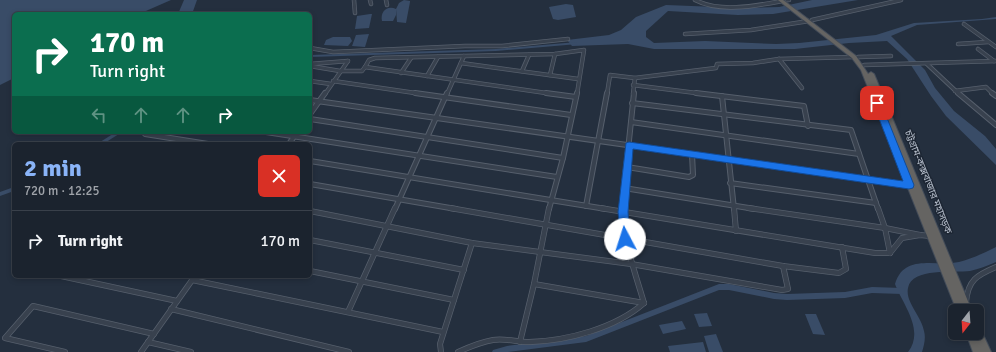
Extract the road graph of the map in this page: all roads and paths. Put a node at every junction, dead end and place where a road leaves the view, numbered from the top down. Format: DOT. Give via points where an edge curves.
graph roads {
  1 [pos="354,0"];
  2 [pos="370,0"];
  3 [pos="386,0"];
  4 [pos="695,0"];
  5 [pos="902,0"];
  6 [pos="785,1"];
  7 [pos="371,4"];
  8 [pos="387,5"];
  9 [pos="355,13"];
  10 [pos="808,18"];
  11 [pos="964,24"];
  12 [pos="685,34"];
  13 [pos="568,38"];
  14 [pos="989,42"];
  15 [pos="958,44"];
  16 [pos="502,46"];
  17 [pos="996,47"];
  18 [pos="312,48"];
  19 [pos="978,49"];
  20 [pos="348,51"];
  21 [pos="505,54"];
  22 [pos="555,54"];
  23 [pos="529,55"];
  24 [pos="464,56"];
  25 [pos="891,56"];
  26 [pos="438,57"];
  27 [pos="856,57"];
  28 [pos="412,58"];
  29 [pos="779,59"];
  30 [pos="345,61"];
  31 [pos="995,61"];
  32 [pos="461,63"];
  33 [pos="864,64"];
  34 [pos="927,64"];
  35 [pos="312,65"];
  36 [pos="312,65"];
  37 [pos="365,68"];
  38 [pos="340,71"];
  39 [pos="522,71"];
  40 [pos="401,72"];
  41 [pos="550,74"];
  42 [pos="427,76"];
  43 [pos="635,78"];
  44 [pos="578,79"];
  45 [pos="453,80"];
  46 [pos="312,81"];
  47 [pos="332,82"];
  48 [pos="633,85"];
  49 [pos="802,88"];
  50 [pos="955,91"];
  51 [pos="722,96"];
  52 [pos="996,96"];
  53 [pos="446,97"];
  54 [pos="576,97"];
  55 [pos="312,100"];
  56 [pos="319,101"];
  57 [pos="632,103"];
  58 [pos="312,111"];
  59 [pos="571,115"];
  60 [pos="723,115"];
  61 [pos="437,118"];
  62 [pos="312,120"];
  63 [pos="630,122"];
  64 [pos="996,125"];
  65 [pos="808,126"];
  66 [pos="891,129"];
  67 [pos="145,134"];
  68 [pos="280,134"];
  69 [pos="725,135"];
  70 [pos="294,136"];
  71 [pos="428,137"];
  72 [pos="567,137"];
  73 [pos="597,141"];
  74 [pos="195,142"];
  75 [pos="290,142"];
  76 [pos="629,145"];
  77 [pos="692,154"];
  78 [pos="860,154"];
  79 [pos="419,156"];
  80 [pos="563,158"];
  81 [pos="312,160"];
  82 [pos="728,160"];
  83 [pos="627,166"];
  84 [pos="410,177"];
  85 [pos="557,177"];
  86 [pos="868,179"];
  87 [pos="730,182"];
  88 [pos="312,184"];
  89 [pos="909,185"];
  90 [pos="624,188"];
  91 [pos="399,200"];
  92 [pos="551,200"];
  93 [pos="876,203"];
  94 [pos="586,206"];
  95 [pos="733,206"];
  96 [pos="312,211"];
  97 [pos="623,212"];
  98 [pos="546,225"];
  99 [pos="387,226"];
  100 [pos="885,228"];
  101 [pos="736,231"];
  102 [pos="920,235"];
  103 [pos="930,236"];
  104 [pos="625,239"];
  105 [pos="312,240"];
  106 [pos="472,243"];
  107 [pos="842,248"];
  108 [pos="539,252"];
  109 [pos="375,253"];
  110 [pos="890,253"];
  111 [pos="632,264"];
  112 [pos="783,266"];
  113 [pos="996,267"];
  114 [pos="464,270"];
  115 [pos="312,271"];
  116 [pos="70,278"];
  117 [pos="193,278"];
  118 [pos="362,281"];
  119 [pos="534,284"];
  120 [pos="956,290"];
  121 [pos="454,300"];
  122 [pos="177,301"];
  123 [pos="644,303"];
  124 [pos="963,304"];
  125 [pos="965,304"];
  126 [pos="171,309"];
  127 [pos="348,312"];
  128 [pos="443,332"];
  129 [pos="154,334"];
  130 [pos="973,340"];
  131 [pos="981,340"];
  132 [pos="148,342"];
  133 [pos="520,342"];
  134 [pos="66,352"];
  135 [pos="141,352"];
  136 [pos="191,352"];
  137 [pos="349,352"];
  138 [pos="441,352"];
  139 [pos="458,352"];
  140 [pos="978,352"];
  141 [pos="986,352"];
  1 -- 9 [label="street"];
  2 -- 7 [label="street"];
  3 -- 8 [label="street"];
  4 -- 6 [label="street" via="708,6 744,6"];
  5 -- 10 [label="street"];
  6 -- 10 [label="highway, চট্টগ্রাম-কক্সবাজার মহাসড়ক"];
  10 -- 12 [label="street" via="751,30"];
  10 -- 27 [label="highway, চট্টগ্রাম-কক্সবাজার মহাসড়ক"];
  11 -- 14 [label="street"];
  13 -- 16 [label="street"];
  14 -- 15 [label="street"];
  14 -- 17 [label="street"];
  16 -- 20 [label="street"];
  16 -- 21 [label="street"];
  18 -- 20 [label="street" via="333,52"];
  19 -- 31 [label="street"];
  20 -- 30 [label="street"];
  21 -- 23 [label="street"];
  21 -- 24 [label="street"];
  22 -- 23 [label="street"];
  22 -- 41 [label="street"];
  22 -- 44 [label="street" via="584,50"];
  23 -- 39 [label="street"];
  24 -- 26 [label="street"];
  24 -- 32 [label="street"];
  25 -- 27 [label="street"];
  26 -- 28 [label="street"];
  26 -- 42 [label="street"];
  27 -- 29 [label="street"];
  27 -- 33 [label="highway, চট্টগ্রাম-কক্সবাজার মহাসড়ক"];
  27 -- 66 [label="highway, চট্টগ্রাম-কক্সবাজার মহাসড়ক"];
  28 -- 37 [label="street" via="373,59 369,60"];
  28 -- 40 [label="street"];
  29 -- 43 [label="street" via="717,64 716,68"];
  29 -- 49 [label="street"];
  30 -- 35 [label="street"];
  30 -- 38 [label="street" via="348,61"];
  31 -- 34 [label="street"];
  32 -- 39 [label="street"];
  32 -- 45 [label="street"];
  33 -- 34 [label="street"];
  33 -- 66 [label="highway, চট্টগ্রাম-কক্সবাজার মহাসড়ক" via="873,78"];
  34 -- 50 [label="street"];
  36 -- 38 [label="street"];
  37 -- 38 [label="street" via="362,71"];
  37 -- 40 [label="street"];
  38 -- 47 [label="street"];
  39 -- 41 [label="street"];
  40 -- 42 [label="street"];
  41 -- 44 [label="street"];
  42 -- 45 [label="street"];
  43 -- 48 [label="street"];
  43 -- 73 [label="street" via="610,75"];
  44 -- 54 [label="street"];
  45 -- 53 [label="street"];
  45 -- 54 [label="street"];
  46 -- 47 [label="street"];
  47 -- 53 [label="street"];
  47 -- 56 [label="street"];
  48 -- 51 [label="street"];
  48 -- 57 [label="street"];
  50 -- 52 [label="street" via="986,87"];
  50 -- 64 [label="street"];
  51 -- 60 [label="street"];
  51 -- 65 [label="street" via="804,106"];
  53 -- 59 [label="street"];
  53 -- 61 [label="street"];
  54 -- 59 [label="street"];
  55 -- 56 [label="street"];
  56 -- 58 [label="street"];
  56 -- 61 [label="street"];
  57 -- 60 [label="street"];
  57 -- 63 [label="street"];
  59 -- 72 [label="street"];
  60 -- 65 [label="street"];
  60 -- 69 [label="street"];
  61 -- 71 [label="street"];
  61 -- 72 [label="street"];
  62 -- 71 [label="street"];
  63 -- 69 [label="street"];
  63 -- 76 [label="street"];
  65 -- 78 [label="street" via="851,130"];
  66 -- 89 [label="highway, চট্টগ্রাম-কক্সবাজার মহাসড়ক"];
  66 -- 120 [label="highway, চট্টগ্রাম-কক্সবাজার মহাসড়ক" via="944,249"];
  67 -- 74 [label="street"];
  68 -- 70 [label="street"];
  69 -- 78 [label="street"];
  69 -- 82 [label="street"];
  70 -- 75 [label="street"];
  70 -- 79 [label="street"];
  71 -- 79 [label="street"];
  71 -- 80 [label="street"];
  72 -- 73 [label="street"];
  72 -- 80 [label="street"];
  73 -- 76 [label="street"];
  73 -- 94 [label="street"];
  76 -- 77 [label="street"];
  76 -- 83 [label="street"];
  77 -- 82 [label="street"];
  77 -- 83 [label="street" via="693,175 689,177"];
  78 -- 86 [label="street"];
  79 -- 84 [label="street"];
  79 -- 85 [label="street"];
  80 -- 85 [label="street"];
  81 -- 84 [label="street"];
  82 -- 86 [label="street"];
  82 -- 87 [label="street"];
  83 -- 90 [label="street"];
  84 -- 91 [label="street"];
  84 -- 92 [label="street"];
  85 -- 92 [label="street"];
  86 -- 89 [label="street"];
  86 -- 93 [label="street"];
  87 -- 93 [label="street"];
  87 -- 95 [label="street"];
  88 -- 91 [label="street"];
  89 -- 103 [label="highway, চট্টগ্রাম-কক্সবাজার মহাসড়ক"];
  90 -- 95 [label="street"];
  90 -- 97 [label="street"];
  91 -- 98 [label="street"];
  91 -- 99 [label="street"];
  92 -- 94 [label="street"];
  92 -- 98 [label="street"];
  93 -- 100 [label="street"];
  94 -- 97 [label="street"];
  95 -- 100 [label="street"];
  95 -- 101 [label="street"];
  96 -- 99 [label="street"];
  97 -- 101 [label="street"];
  97 -- 104 [label="street"];
  98 -- 104 [label="street"];
  98 -- 108 [label="street"];
  99 -- 106 [label="street"];
  99 -- 109 [label="street"];
  100 -- 102 [label="street"];
  100 -- 110 [label="street"];
  101 -- 107 [label="street"];
  102 -- 103 [label="street"];
  102 -- 110 [label="street" via="902,238"];
  103 -- 120 [label="highway, চট্টগ্রাম-কক্সবাজার মহাসড়ক"];
  104 -- 111 [label="street"];
  104 -- 112 [label="street"];
  105 -- 109 [label="street"];
  106 -- 108 [label="street"];
  106 -- 114 [label="street"];
  107 -- 110 [label="street"];
  107 -- 112 [label="street" via="846,269 843,272"];
  108 -- 111 [label="street"];
  108 -- 119 [label="street"];
  109 -- 114 [label="street"];
  109 -- 118 [label="street"];
  111 -- 112 [label="street" via="782,290 788,289"];
  111 -- 123 [label="street"];
  113 -- 125 [label="street" via="977,275 970,282"];
  114 -- 121 [label="street"];
  115 -- 118 [label="street"];
  116 -- 122 [label="street"];
  117 -- 122 [label="street"];
  117 -- 127 [label="street"];
  118 -- 121 [label="street"];
  118 -- 127 [label="street"];
  119 -- 123 [label="street"];
  119 -- 133 [label="street"];
  120 -- 124 [label="highway, চট্টগ্রাম-কক্সবাজার মহাসড়ক"];
  121 -- 128 [label="street"];
  122 -- 126 [label="street"];
  123 -- 133 [label="street" via="626,318 583,332 559,338"];
  126 -- 129 [label="street"];
  126 -- 137 [label="street"];
  127 -- 128 [label="street"];
  128 -- 138 [label="street"];
  129 -- 132 [label="street"];
  129 -- 134 [label="street" via="33,306 5,338"];
  130 -- 140 [label="highway"];
  131 -- 141 [label="highway"];
  132 -- 135 [label="street"];
  132 -- 136 [label="street"];
  133 -- 139 [label="street" via="499,338"];
}
